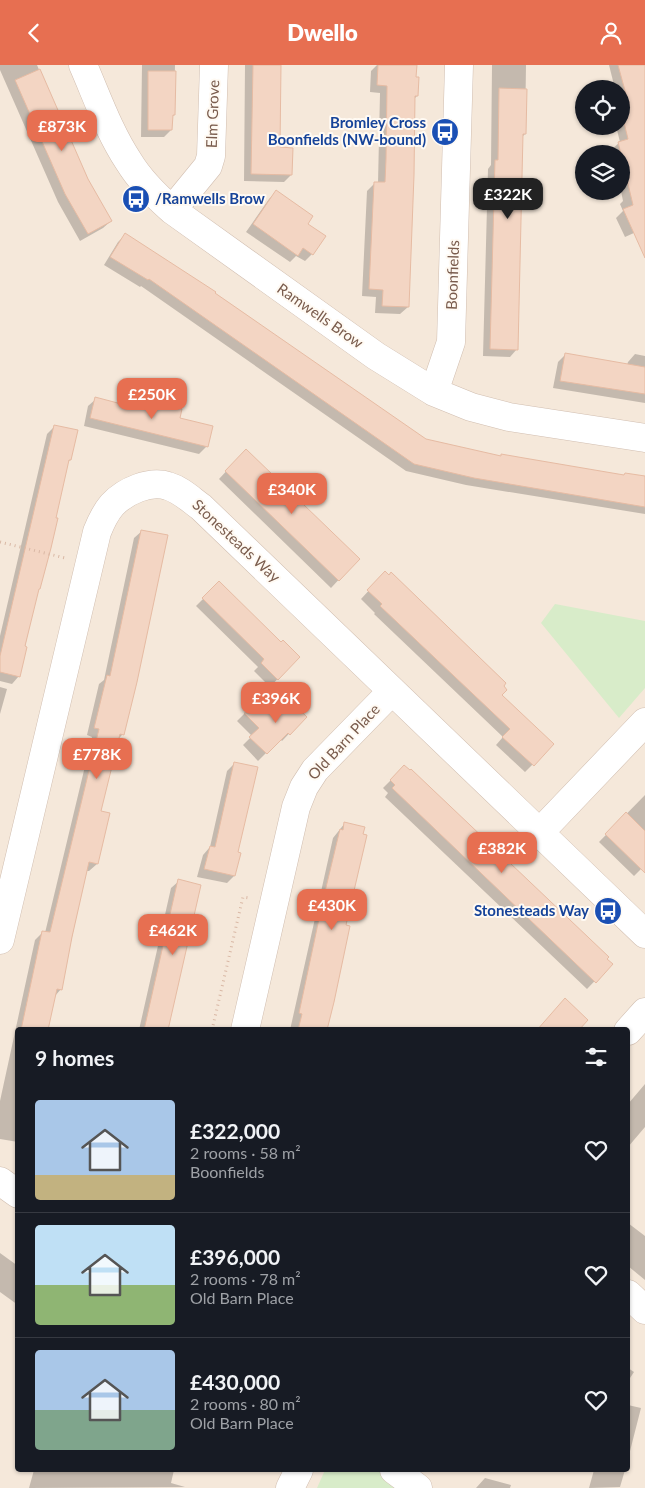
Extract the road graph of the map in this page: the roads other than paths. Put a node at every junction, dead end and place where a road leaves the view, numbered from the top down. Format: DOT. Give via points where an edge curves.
graph roads {
  1 [pos="83,65"];
  2 [pos="214,65"];
  3 [pos="459,65"];
  4 [pos="172,210"];
  5 [pos="434,392"];
  6 [pos="645,438"];
  7 [pos="392,691"];
  8 [pos="645,722"];
  9 [pos="540,832"];
  10 [pos="645,934"];
  11 [pos="0,940"];
  12 [pos="645,1012"];
  13 [pos="246,1027"];
  14 [pos="630,1029"];
  15 [pos="0,1181"];
  16 [pos="15,1192"];
  17 [pos="630,1296"];
  18 [pos="645,1310"];
  19 [pos="299,1472"];
  20 [pos="397,1472"];
  21 [pos="290,1488"];
  22 [pos="418,1488"];
  1 -- 4 [label="street, Ramwells Brow" via="129,163 152,192"];
  2 -- 4 [label="street, Elm Grove" via="211,156 208,166"];
  3 -- 5 [label="street, Boonfields" via="451,342"];
  4 -- 5 [label="street, Ramwells Brow" via="376,356"];
  5 -- 6 [label="street, Ramwells Brow" via="471,407 509,417"];
  7 -- 9 [label="street, Stonesteads Way"];
  7 -- 11 [label="street, Stonesteads Way" via="183,493 167,485 148,485 128,492 112,504 97,532"];
  7 -- 13 [label="street, Old Barn Place" via="315,770 304,787 296,807"];
  8 -- 9 [label="street"];
  9 -- 10 [label="street, Stonesteads Way"];
  12 -- 14 [label="street"];
  15 -- 16 [label="street"];
  17 -- 18 [label="street"];
  19 -- 21 [label="street"];
  20 -- 22 [label="street"];
}
